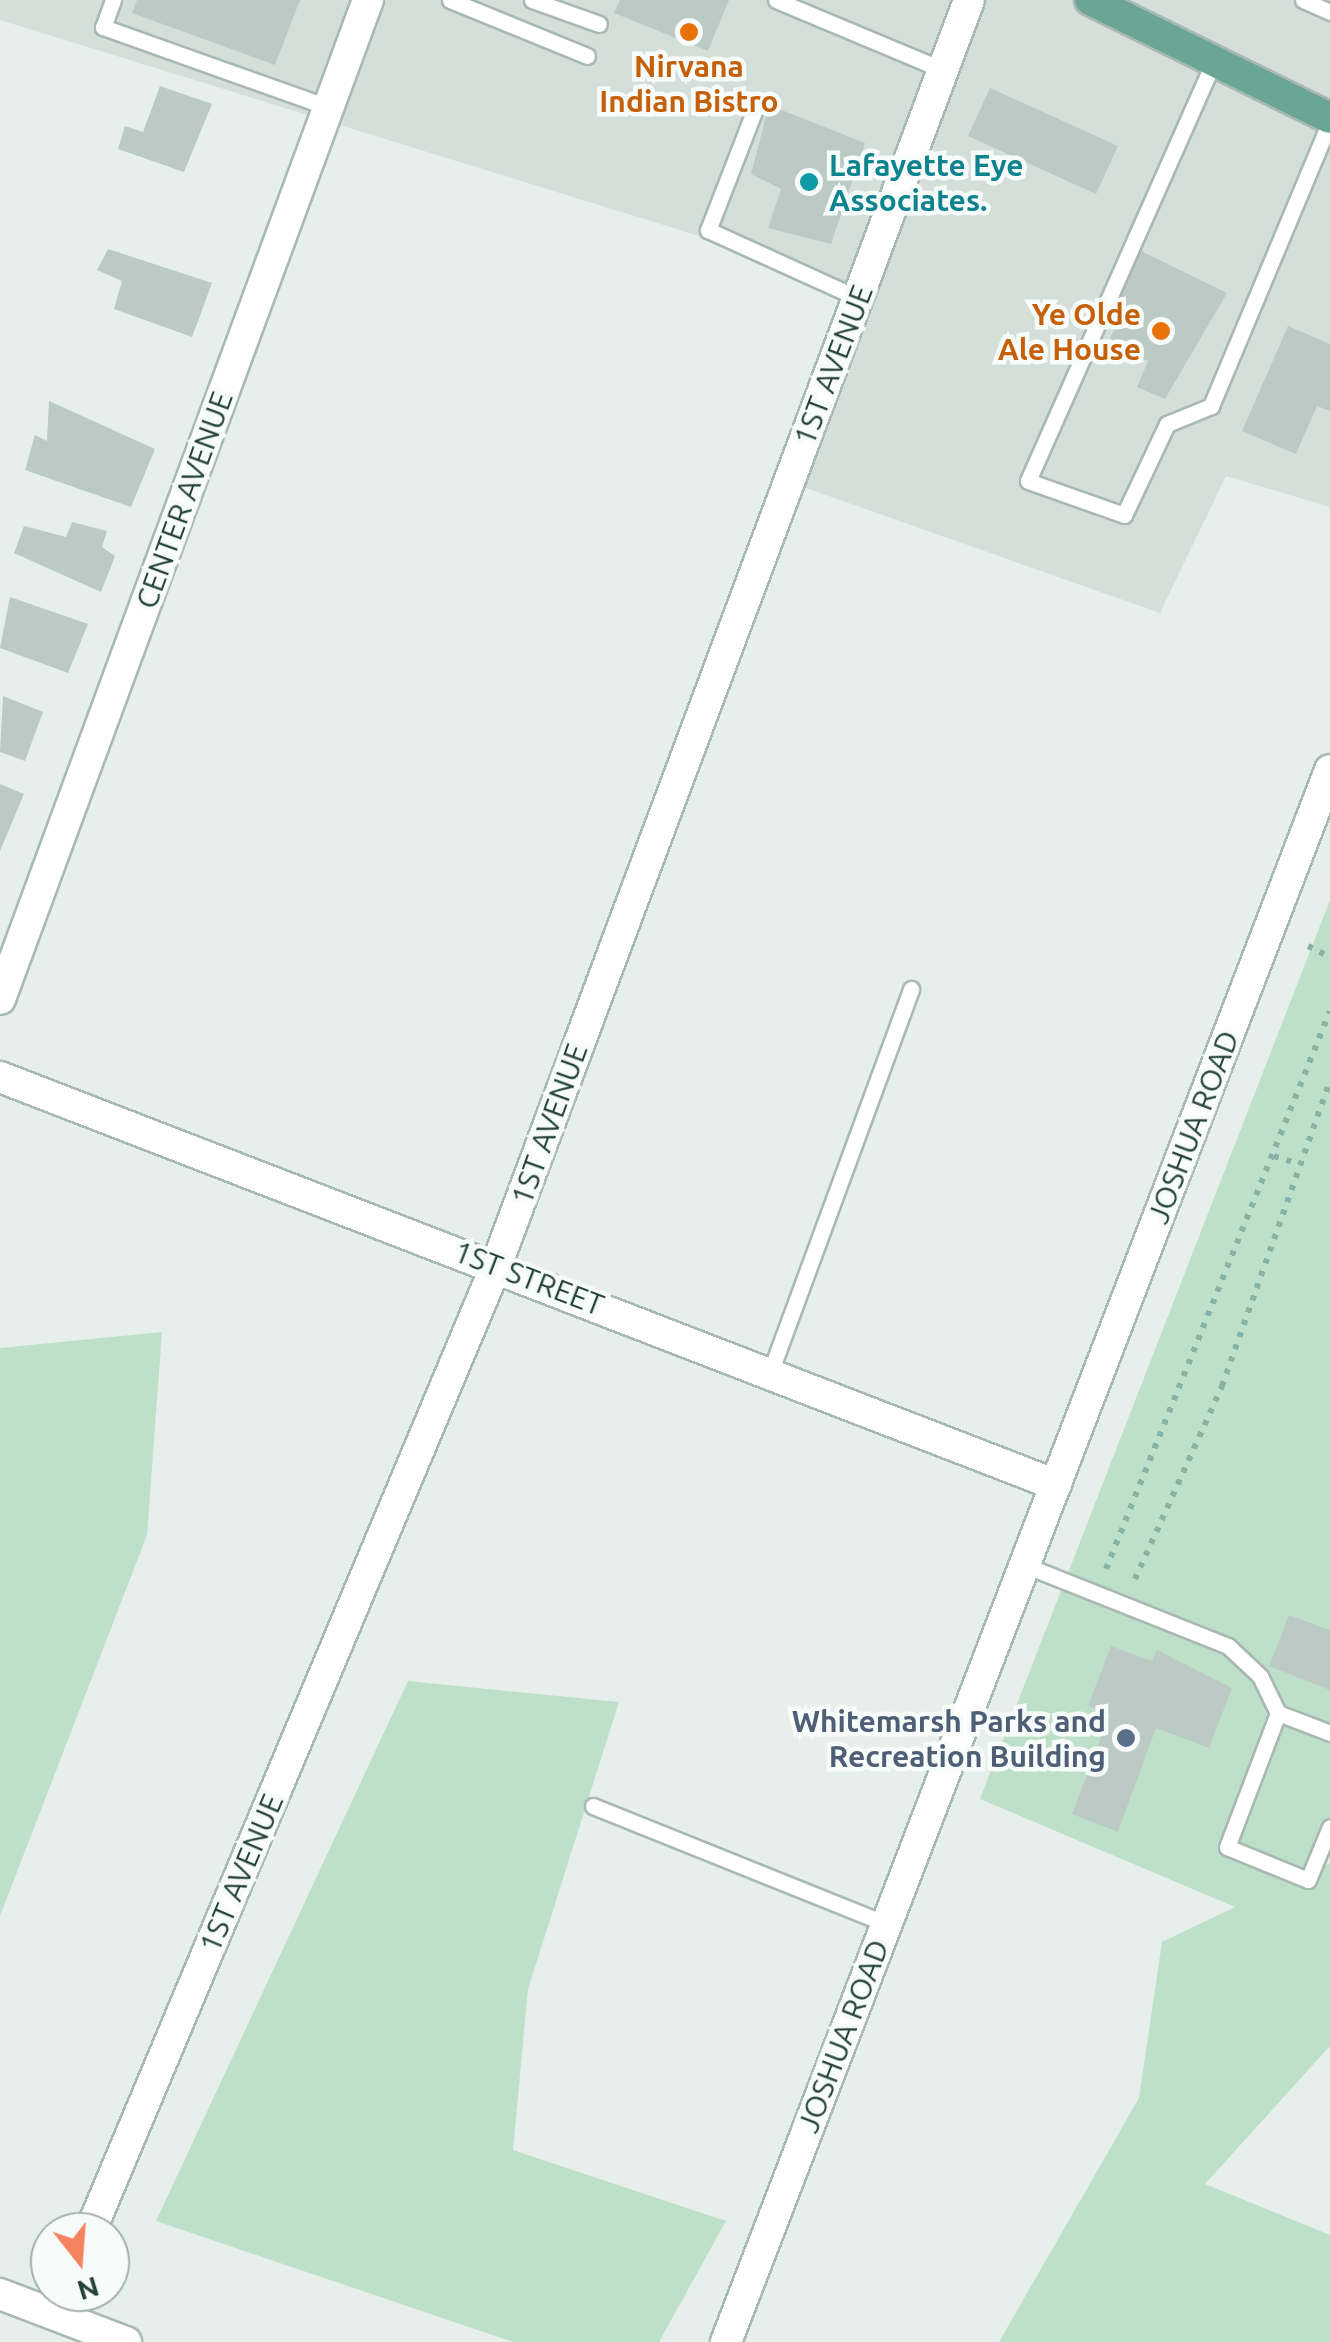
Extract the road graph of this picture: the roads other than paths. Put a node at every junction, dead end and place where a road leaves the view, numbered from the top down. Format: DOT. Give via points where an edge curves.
graph roads {
  1 [pos="113,0"];
  2 [pos="368,0"];
  3 [pos="450,0"];
  4 [pos="532,0"];
  5 [pos="776,0"];
  6 [pos="970,0"];
  7 [pos="1090,0"];
  8 [pos="1303,0"];
  9 [pos="1330,12"];
  10 [pos="599,24"];
  11 [pos="588,56"];
  12 [pos="1214,61"];
  13 [pos="943,70"];
  14 [pos="328,107"];
  15 [pos="755,109"];
  16 [pos="1330,120"];
  17 [pos="858,298"];
  18 [pos="1330,770"];
  19 [pos="911,989"];
  20 [pos="0,999"];
  21 [pos="0,1077"];
  22 [pos="496,1266"];
  23 [pos="771,1370"];
  24 [pos="1056,1484"];
  25 [pos="1027,1566"];
  26 [pos="1278,1713"];
  27 [pos="1330,1732"];
  28 [pos="593,1806"];
  29 [pos="1330,1827"];
  30 [pos="886,1924"];
  31 [pos="98,2212"];
  32 [pos="0,2294"];
  33 [pos="30,2299"];
  34 [pos="74,2312"];
  35 [pos="126,2342"];
  36 [pos="726,2342"];
  1 -- 14 [label="lane" via="103,27"];
  2 -- 14 [label="street, CENTER AVENUE"];
  3 -- 11 [label="lane"];
  4 -- 10 [label="lane"];
  5 -- 13 [label="lane"];
  6 -- 13 [label="street, 1ST AVENUE"];
  7 -- 12 [label="main road"];
  8 -- 9 [label="lane"];
  12 -- 16 [label="main road"];
  12 -- 16 [label="lane" via="1028,481 1124,514 1167,424 1211,406"];
  13 -- 17 [label="street, 1ST AVENUE"];
  14 -- 20 [label="street, CENTER AVENUE"];
  15 -- 17 [label="lane" via="708,230"];
  17 -- 22 [label="street, 1ST AVENUE"];
  18 -- 24 [label="street, JOSHUA ROAD"];
  19 -- 23 [label="lane"];
  21 -- 22 [label="street, 1ST STREET"];
  22 -- 23 [label="street, 1ST STREET"];
  22 -- 31 [label="street, 1ST AVENUE"];
  23 -- 24 [label="street, 1ST STREET"];
  24 -- 25 [label="street, JOSHUA ROAD"];
  25 -- 26 [label="lane" via="1228,1646 1260,1676"];
  25 -- 30 [label="street, JOSHUA ROAD"];
  26 -- 27 [label="lane"];
  26 -- 29 [label="lane" via="1227,1847 1308,1880"];
  28 -- 30 [label="lane"];
  30 -- 36 [label="street, JOSHUA ROAD"];
  32 -- 33 [label="street"];
  34 -- 35 [label="street"];
}
